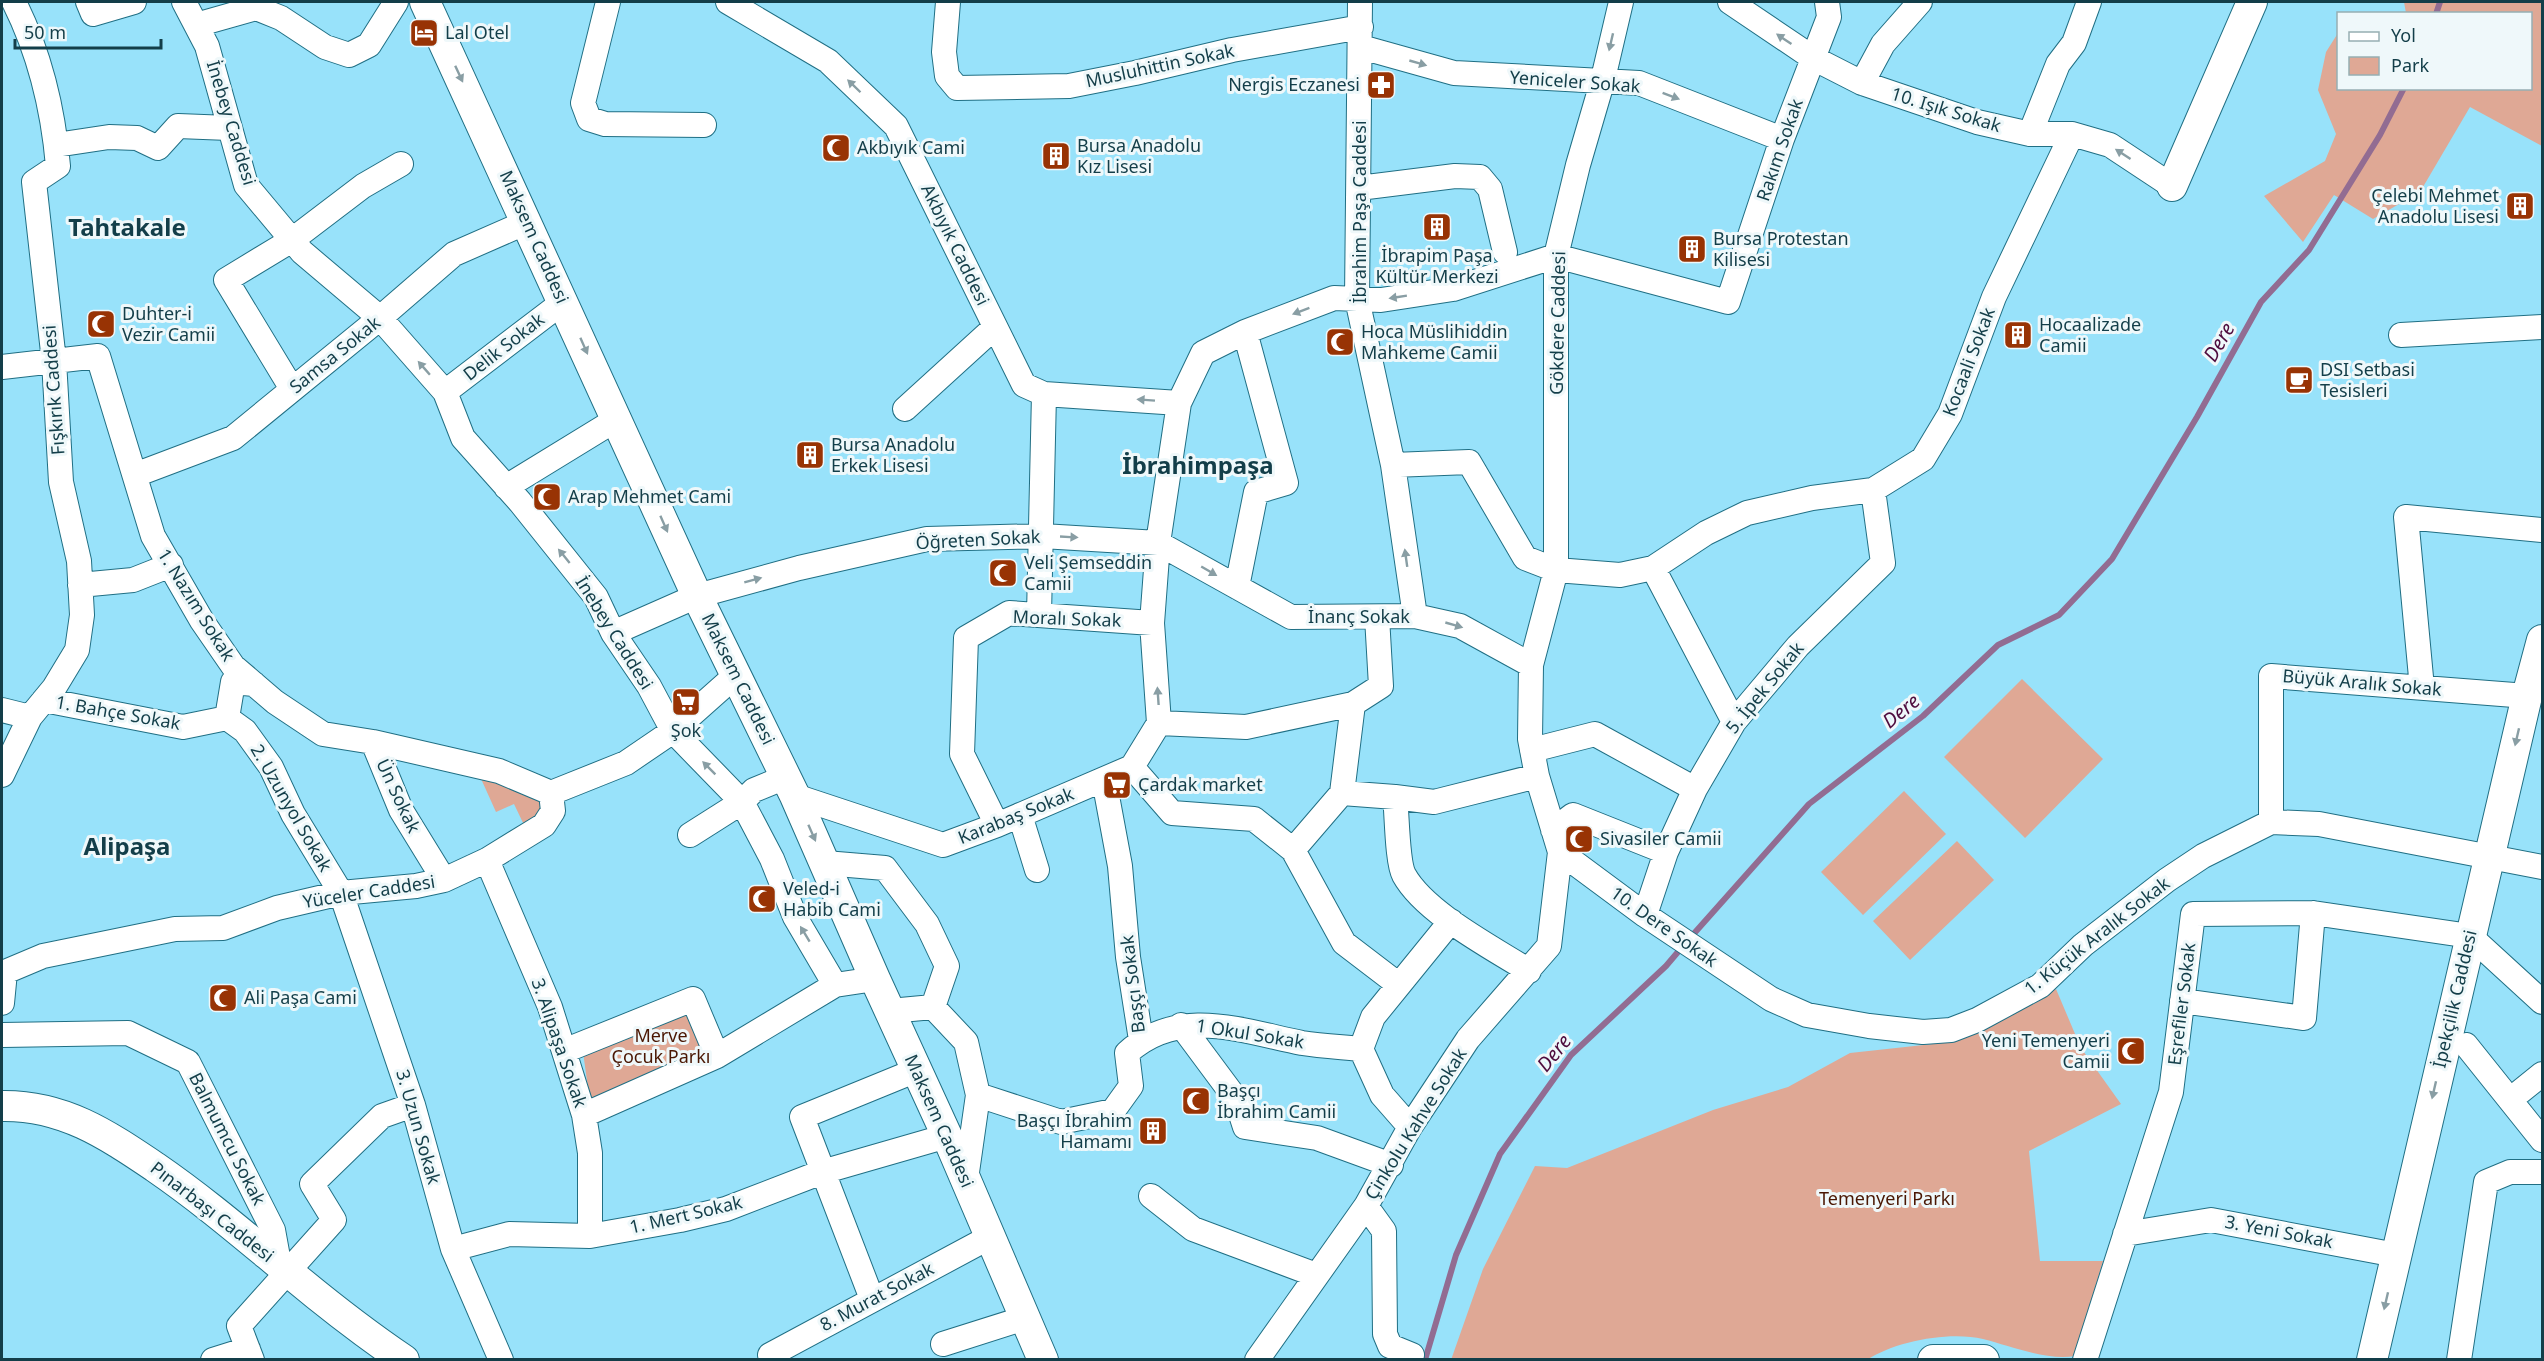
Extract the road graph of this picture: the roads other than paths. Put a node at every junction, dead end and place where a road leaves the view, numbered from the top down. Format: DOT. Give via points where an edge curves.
graph roads {
  1 [pos="14,2"];
  2 [pos="88,2"];
  3 [pos="134,2"];
  4 [pos="184,2"];
  5 [pos="396,2"];
  6 [pos="425,2"];
  7 [pos="608,2"];
  8 [pos="728,2"];
  9 [pos="948,2"];
  10 [pos="1360,2"];
  11 [pos="1620,2"];
  12 [pos="1730,2"];
  13 [pos="1827,2"];
  14 [pos="1920,2"];
  15 [pos="2089,2"];
  16 [pos="2252,2"];
  17 [pos="196,25"];
  18 [pos="1361,37"];
  19 [pos="1813,58"];
  20 [pos="1602,83"];
  21 [pos="1862,83"];
  22 [pos="704,125"];
  23 [pos="230,128"];
  24 [pos="2030,134"];
  25 [pos="2072,134"];
  26 [pos="1782,139"];
  27 [pos="56,146"];
  28 [pos="401,164"];
  29 [pos="2172,186"];
  30 [pos="1359,188"];
  31 [pos="528,222"];
  32 [pos="292,240"];
  33 [pos="1505,252"];
  34 [pos="1556,256"];
  35 [pos="1357,299"];
  36 [pos="563,302"];
  37 [pos="380,318"];
  38 [pos="995,327"];
  39 [pos="2542,327"];
  40 [pos="1245,332"];
  41 [pos="2401,335"];
  42 [pos="54,361"];
  43 [pos="2,367"];
  44 [pos="292,390"];
  45 [pos="445,392"];
  46 [pos="1044,393"];
  47 [pos="1179,403"];
  48 [pos="905,409"];
  49 [pos="616,419"];
  50 [pos="1393,465"];
  51 [pos="135,475"];
  52 [pos="506,487"];
  53 [pos="1873,490"];
  54 [pos="2542,530"];
  55 [pos="1042,536"];
  56 [pos="1158,543"];
  57 [pos="171,565"];
  58 [pos="1653,568"];
  59 [pos="1556,570"];
  60 [pos="80,585"];
  61 [pos="1237,587"];
  62 [pos="697,596"];
  63 [pos="1039,615"];
  64 [pos="1414,616"];
  65 [pos="1377,617"];
  66 [pos="1152,623"];
  67 [pos="613,633"];
  68 [pos="2542,640"];
  69 [pos="1531,665"];
  70 [pos="736,675"];
  71 [pos="254,684"];
  72 [pos="2422,688"];
  73 [pos="2535,697"];
  74 [pos="1353,704"];
  75 [pos="37,708"];
  76 [pos="2,710"];
  77 [pos="227,718"];
  78 [pos="1734,722"];
  79 [pos="1160,723"];
  80 [pos="673,731"];
  81 [pos="373,742"];
  82 [pos="1532,750"];
  83 [pos="1132,767"];
  84 [pos="2,775"];
  85 [pos="1537,776"];
  86 [pos="1104,780"];
  87 [pos="791,787"];
  88 [pos="1695,789"];
  89 [pos="551,793"];
  90 [pos="1342,793"];
  91 [pos="1395,797"];
  92 [pos="742,802"];
  93 [pos="1020,815"];
  94 [pos="2271,822"];
  95 [pos="997,825"];
  96 [pos="690,835"];
  97 [pos="1556,841"];
  98 [pos="1293,850"];
  99 [pos="1666,852"];
  100 [pos="2490,856"];
  101 [pos="487,860"];
  102 [pos="825,864"];
  103 [pos="2542,867"];
  104 [pos="1037,870"];
  105 [pos="444,880"];
  106 [pos="341,893"];
  107 [pos="2313,913"];
  108 [pos="1645,915"];
  109 [pos="1451,921"];
  110 [pos="2470,936"];
  111 [pos="3,969"];
  112 [pos="1529,971"];
  113 [pos="875,979"];
  114 [pos="835,985"];
  115 [pos="1399,985"];
  116 [pos="1771,999"];
  117 [pos="2182,1001"];
  118 [pos="2542,1002"];
  119 [pos="2,1003"];
  120 [pos="933,1006"];
  121 [pos="890,1011"];
  122 [pos="1181,1025"];
  123 [pos="2,1035"];
  124 [pos="1142,1040"];
  125 [pos="2466,1045"];
  126 [pos="1361,1049"];
  127 [pos="564,1051"];
  128 [pos="717,1056"];
  129 [pos="917,1070"];
  130 [pos="2542,1074"];
  131 [pos="978,1095"];
  132 [pos="2511,1099"];
  133 [pos="413,1105"];
  134 [pos="2,1106"];
  135 [pos="584,1115"];
  136 [pos="1410,1127"];
  137 [pos="946,1136"];
  138 [pos="2542,1140"];
  139 [pos="1391,1164"];
  140 [pos="822,1172"];
  141 [pos="2542,1172"];
  142 [pos="966,1179"];
  143 [pos="1151,1196"];
  144 [pos="1366,1206"];
  145 [pos="2126,1234"];
  146 [pos="590,1236"];
  147 [pos="990,1237"];
  148 [pos="453,1249"];
  149 [pos="2396,1254"];
  150 [pos="284,1268"];
  151 [pos="1316,1275"];
  152 [pos="872,1299"];
  153 [pos="1025,1318"];
  154 [pos="943,1344"];
  155 [pos="250,1354"];
  156 [pos="388,1355"];
  157 [pos="1412,1355"];
  158 [pos="213,1359"];
  159 [pos="501,1359"];
  160 [pos="772,1359"];
  161 [pos="1042,1359"];
  162 [pos="1257,1359"];
  163 [pos="1933,1359"];
  164 [pos="1984,1359"];
  165 [pos="2085,1359"];
  166 [pos="2372,1359"];
  167 [pos="2459,1359"];
  1 -- 27 [label="street, Fışkırık Caddesi" via="41,67"];
  2 -- 3 [label="street" via="93,14"];
  4 -- 17 [label="street, İnebey Caddesi"];
  5 -- 17 [label="street" via="369,45 349,55 256,8"];
  6 -- 31 [label="main road, Maksem Caddesi, one-way"];
  7 -- 22 [label="street" via="583,103 589,119 605,124"];
  38 -- 8 [label="street, Akbıyık Caddesi, one-way" via="896,126 828,61"];
  9 -- 18 [label="street, Musluhittin Sokak" via="944,52 947,76 957,88 1070,86 1232,50"];
  10 -- 18 [label="street, İbrahim Paşa Caddesi"];
  11 -- 20 [label="street, Gökdere Caddesi, one-way"];
  19 -- 12 [label="street, 10. Işık Sokak, one-way"];
  13 -- 19 [label="street, Rakım Sokak" via="1829,17"];
  14 -- 21 [label="street" via="1883,44"];
  15 -- 24 [label="street" via="2074,43 2058,64"];
  16 -- 29 [label="main road"];
  17 -- 23 [label="street, İnebey Caddesi" via="207,46"];
  18 -- 20 [label="street, Yeniceler Sokak, one-way" via="1455,73"];
  18 -- 30 [label="street, İbrahim Paşa Caddesi"];
  19 -- 21 [label="street, 10. Işık Sokak"];
  19 -- 26 [label="street, Rakım Sokak"];
  20 -- 26 [label="street, Yeniceler Sokak, one-way" via="1639,83"];
  20 -- 34 [label="street, Gökdere Caddesi"];
  21 -- 24 [label="street, 10. Işık Sokak" via="1977,123"];
  23 -- 27 [label="street" via="178,126 158,148 137,138 109,136"];
  23 -- 32 [label="street, İnebey Caddesi" via="246,185"];
  24 -- 25 [label="street, 10. Işık Sokak"];
  29 -- 25 [label="street, 10. Işık Sokak, one-way" via="2110,145"];
  25 -- 53 [label="street, Kocaali Sokak" via="1994,297 1950,414 1923,459"];
  26 -- 34 [label="street, Rakım Sokak" via="1728,302"];
  27 -- 42 [label="street, Fışkırık Caddesi" via="58,166 34,182"];
  28 -- 32 [label="street" via="363,186"];
  30 -- 33 [label="street" via="1455,176 1480,177 1490,189"];
  30 -- 35 [label="street, İbrahim Paşa Caddesi"];
  31 -- 36 [label="main road, Maksem Caddesi"];
  31 -- 37 [label="street, Samsa Sokak" via="454,254"];
  32 -- 37 [label="street, İnebey Caddesi"];
  32 -- 44 [label="street" via="226,280"];
  34 -- 35 [label="street, one-way" via="1453,289 1381,300"];
  34 -- 59 [label="street, Gökdere Caddesi"];
  35 -- 40 [label="street, one-way" via="1334,298"];
  35 -- 50 [label="street, İbrahim Paşa Caddesi"];
  36 -- 45 [label="street, Delik Sokak"];
  36 -- 49 [label="main road, Maksem Caddesi, one-way"];
  37 -- 44 [label="street, Samsa Sokak"];
  45 -- 37 [label="street, İnebey Caddesi, one-way"];
  38 -- 46 [label="street, Akbıyık Caddesi" via="1024,385"];
  38 -- 48 [label="street, Akbıyık Caddesi"];
  39 -- 41 [label="street"];
  40 -- 47 [label="street" via="1203,353"];
  40 -- 61 [label="street" via="1286,483 1256,492"];
  42 -- 43 [label="street"];
  42 -- 51 [label="street, 1. Nazım Sokak" via="98,356"];
  42 -- 60 [label="street, Fışkırık Caddesi" via="61,482 79,561"];
  44 -- 51 [label="street, Samsa Sokak" via="233,438"];
  45 -- 52 [label="street, İnebey Caddesi" via="463,438"];
  47 -- 46 [label="street, one-way"];
  46 -- 55 [label="street"];
  47 -- 56 [label="street"];
  49 -- 52 [label="street"];
  49 -- 62 [label="main road, Maksem Caddesi, one-way"];
  50 -- 59 [label="street" via="1469,462 1525,558"];
  64 -- 50 [label="street, İbrahim Paşa Caddesi, one-way"];
  51 -- 57 [label="street, 1. Nazım Sokak" via="153,536"];
  67 -- 52 [label="street, İnebey Caddesi, one-way" via="596,597"];
  53 -- 58 [label="street, Kocaali Sokak" via="1812,498 1747,513 1706,533"];
  53 -- 78 [label="street, 5. İpek Sokak" via="1883,563 1798,646"];
  54 -- 72 [label="street" via="2406,517"];
  55 -- 56 [label="street, Öğreten Sokak, one-way"];
  62 -- 55 [label="street, Öğreten Sokak, one-way" via="927,539"];
  55 -- 63 [label="street"];
  56 -- 61 [label="street, İnanç Sokak, one-way"];
  56 -- 66 [label="street"];
  57 -- 60 [label="street" via="133,580"];
  57 -- 71 [label="street, 1. Nazım Sokak" via="233,666"];
  58 -- 59 [label="street, Kocaali Sokak" via="1620,575"];
  58 -- 78 [label="street"];
  59 -- 69 [label="street, Çinkolu Kahve Sokak"];
  60 -- 75 [label="street, Fışkırık Caddesi" via="82,615 77,650"];
  61 -- 65 [label="street, İnanç Sokak" via="1291,617"];
  62 -- 67 [label="street, Öğreten Sokak"];
  62 -- 70 [label="main road, Maksem Caddesi"];
  63 -- 66 [label="street, Moralı Sokak"];
  63 -- 95 [label="street, Moralı Sokak" via="1009,613 966,638 962,754"];
  64 -- 65 [label="street, İnanç Sokak"];
  64 -- 69 [label="street, İnanç Sokak, one-way" via="1460,626"];
  65 -- 74 [label="street" via="1381,686"];
  79 -- 66 [label="street, one-way"];
  67 -- 80 [label="street, İnebey Caddesi" via="649,686"];
  68 -- 73 [label="main road, İpekçilik Caddesi"];
  69 -- 82 [label="street, Çinkolu Kahve Sokak"];
  70 -- 80 [label="street"];
  70 -- 87 [label="main road, Maksem Caddesi"];
  71 -- 77 [label="street" via="233,682"];
  71 -- 81 [label="street, 1. Nazım Sokak" via="323,734"];
  72 -- 73 [label="street, Büyük Aralık Sokak"];
  72 -- 94 [label="street, Büyük Aralık Sokak" via="2271,676"];
  73 -- 100 [label="main road, İpekçilik Caddesi, one-way"];
  74 -- 79 [label="street" via="1246,727"];
  74 -- 90 [label="street"];
  75 -- 76 [label="street, 1. Bahçe Sokak"];
  75 -- 77 [label="street, 1. Bahçe Sokak" via="183,727"];
  75 -- 84 [label="street, Fışkırık Caddesi"];
  77 -- 106 [label="street, 2. Uzunyol Sokak" via="245,731 271,767 293,814"];
  78 -- 88 [label="street, 5. İpek Sokak"];
  79 -- 83 [label="street"];
  80 -- 89 [label="street" via="626,763"];
  92 -- 80 [label="street, İnebey Caddesi, one-way"];
  81 -- 89 [label="street, 1. Nazım Sokak" via="499,771"];
  81 -- 105 [label="street, Ün Sokak" via="401,810"];
  82 -- 85 [label="street, Çinkolu Kahve Sokak"];
  82 -- 88 [label="street" via="1595,734"];
  83 -- 86 [label="street, Karabaş Sokak"];
  83 -- 98 [label="street" via="1172,813 1254,819"];
  85 -- 91 [label="street" via="1434,802"];
  85 -- 97 [label="street, Çinkolu Kahve Sokak"];
  86 -- 93 [label="street, Karabaş Sokak"];
  86 -- 124 [label="street, Başçı Sokak" via="1120,866 1128,957"];
  87 -- 92 [label="street" via="754,790"];
  87 -- 95 [label="street, Karabaş Sokak" via="943,845"];
  87 -- 102 [label="main road, Maksem Caddesi, one-way"];
  88 -- 99 [label="street, 5. İpek Sokak"];
  89 -- 101 [label="street, Yüceler Caddesi" via="553,811 544,825"];
  90 -- 91 [label="street"];
  90 -- 98 [label="street"];
  91 -- 109 [label="street" via="1403,874 1425,900"];
  92 -- 96 [label="street"];
  114 -- 92 [label="street, İnebey Caddesi, one-way" via="795,917 772,859"];
  93 -- 95 [label="street, Karabaş Sokak"];
  93 -- 104 [label="street"];
  94 -- 100 [label="street, 1. Küçük Aralık Sokak" via="2319,824"];
  94 -- 116 [label="street, 1. Küçük Aralık Sokak" via="2203,856 2167,880 2083,945 2040,986 1951,1030 1923,1032 1869,1026 1807,1015"];
  97 -- 99 [label="street" via="1573,815"];
  97 -- 108 [label="street, 10. Dere Sokak"];
  97 -- 112 [label="street, Çinkolu Kahve Sokak" via="1549,946"];
  98 -- 115 [label="street" via="1344,943"];
  99 -- 108 [label="street, 5. İpek Sokak"];
  100 -- 103 [label="street, 1. Küçük Aralık Sokak"];
  100 -- 110 [label="main road, İpekçilik Caddesi"];
  101 -- 105 [label="street, Yüceler Caddesi"];
  101 -- 127 [label="street, 3. Alipaşa Sokak" via="550,1007"];
  102 -- 113 [label="main road, Maksem Caddesi"];
  102 -- 120 [label="street" via="885,868 927,924 947,966"];
  105 -- 106 [label="street, Yüceler Caddesi"];
  106 -- 111 [label="street, Yüceler Caddesi" via="278,908 223,928 175,929 43,956"];
  106 -- 133 [label="street, 3. Uzun Sokak"];
  107 -- 110 [label="street, Eşrefiler Sokak"];
  107 -- 117 [label="street, Eşrefiler Sokak" via="2193,914"];
  107 -- 117 [label="street" via="2304,1018"];
  108 -- 116 [label="street, 10. Dere Sokak"];
  109 -- 112 [label="street"];
  109 -- 115 [label="street"];
  110 -- 118 [label="street"];
  110 -- 149 [label="main road, İpekçilik Caddesi, one-way"];
  111 -- 119 [label="street"];
  112 -- 136 [label="street, Çinkolu Kahve Sokak" via="1468,1039"];
  113 -- 114 [label="street"];
  113 -- 121 [label="main road, Maksem Caddesi"];
  114 -- 128 [label="street"];
  115 -- 126 [label="street" via="1373,1017"];
  117 -- 145 [label="street, Eşrefiler Sokak" via="2170,1092"];
  120 -- 121 [label="street"];
  120 -- 131 [label="street" via="966,1042"];
  121 -- 129 [label="main road, Maksem Caddesi"];
  122 -- 124 [label="street, 1 Okul Sokak"];
  122 -- 126 [label="street, 1 Okul Sokak" via="1214,1025 1305,1043"];
  122 -- 139 [label="street" via="1236,1100 1245,1127 1317,1138"];
  123 -- 150 [label="street, Balmumcu Sokak" via="128,1033 188,1062 273,1230"];
  124 -- 131 [label="street, Başçı Sokak" via="1127,1053 1131,1086 1113,1111 1061,1122"];
  125 -- 132 [label="street"];
  126 -- 136 [label="street" via="1382,1095"];
  127 -- 128 [label="street" via="693,999"];
  127 -- 135 [label="street, 3. Alipaşa Sokak"];
  128 -- 135 [label="street"];
  129 -- 137 [label="main road, Maksem Caddesi"];
  129 -- 140 [label="street" via="802,1117"];
  130 -- 132 [label="street"];
  131 -- 142 [label="street"];
  132 -- 138 [label="street"];
  133 -- 148 [label="street, 3. Uzun Sokak"];
  133 -- 150 [label="street" via="382,1116 312,1184 334,1220"];
  134 -- 150 [label="main road, Pınarbaşı Caddesi" via="25,1105 70,1117 107,1134 193,1193"];
  135 -- 146 [label="street, 3. Alipaşa Sokak" via="590,1153"];
  136 -- 139 [label="street, Çinkolu Kahve Sokak"];
  137 -- 140 [label="street, 1. Mert Sokak"];
  137 -- 142 [label="main road, Maksem Caddesi"];
  139 -- 144 [label="street, Çinkolu Kahve Sokak"];
  140 -- 146 [label="street, 1. Mert Sokak" via="726,1209"];
  140 -- 152 [label="street"];
  141 -- 167 [label="street" via="2510,1172 2486,1182"];
  142 -- 147 [label="main road, Maksem Caddesi"];
  143 -- 151 [label="street" via="1193,1229"];
  144 -- 151 [label="street, Çinkolu Kahve Sokak"];
  144 -- 157 [label="street" via="1384,1231 1385,1334 1390,1346"];
  145 -- 149 [label="street, 3. Yeni Sokak" via="2211,1220"];
  145 -- 165 [label="street, Eşrefiler Sokak"];
  146 -- 148 [label="street, 1. Mert Sokak" via="509,1234"];
  147 -- 152 [label="street, 8. Murat Sokak"];
  147 -- 153 [label="main road, Maksem Caddesi"];
  148 -- 159 [label="street, 3. Uzun Sokak"];
  149 -- 166 [label="main road, İpekçilik Caddesi, one-way"];
  150 -- 155 [label="street" via="238,1326"];
  150 -- 156 [label="main road, Pınarbaşı Caddesi"];
  151 -- 162 [label="street, Çinkolu Kahve Sokak"];
  152 -- 160 [label="street, 8. Murat Sokak" via="770,1355"];
  153 -- 154 [label="street"];
  153 -- 161 [label="main road, Maksem Caddesi"];
  155 -- 158 [label="street"];
  163 -- 164 [label="main road"];
}
